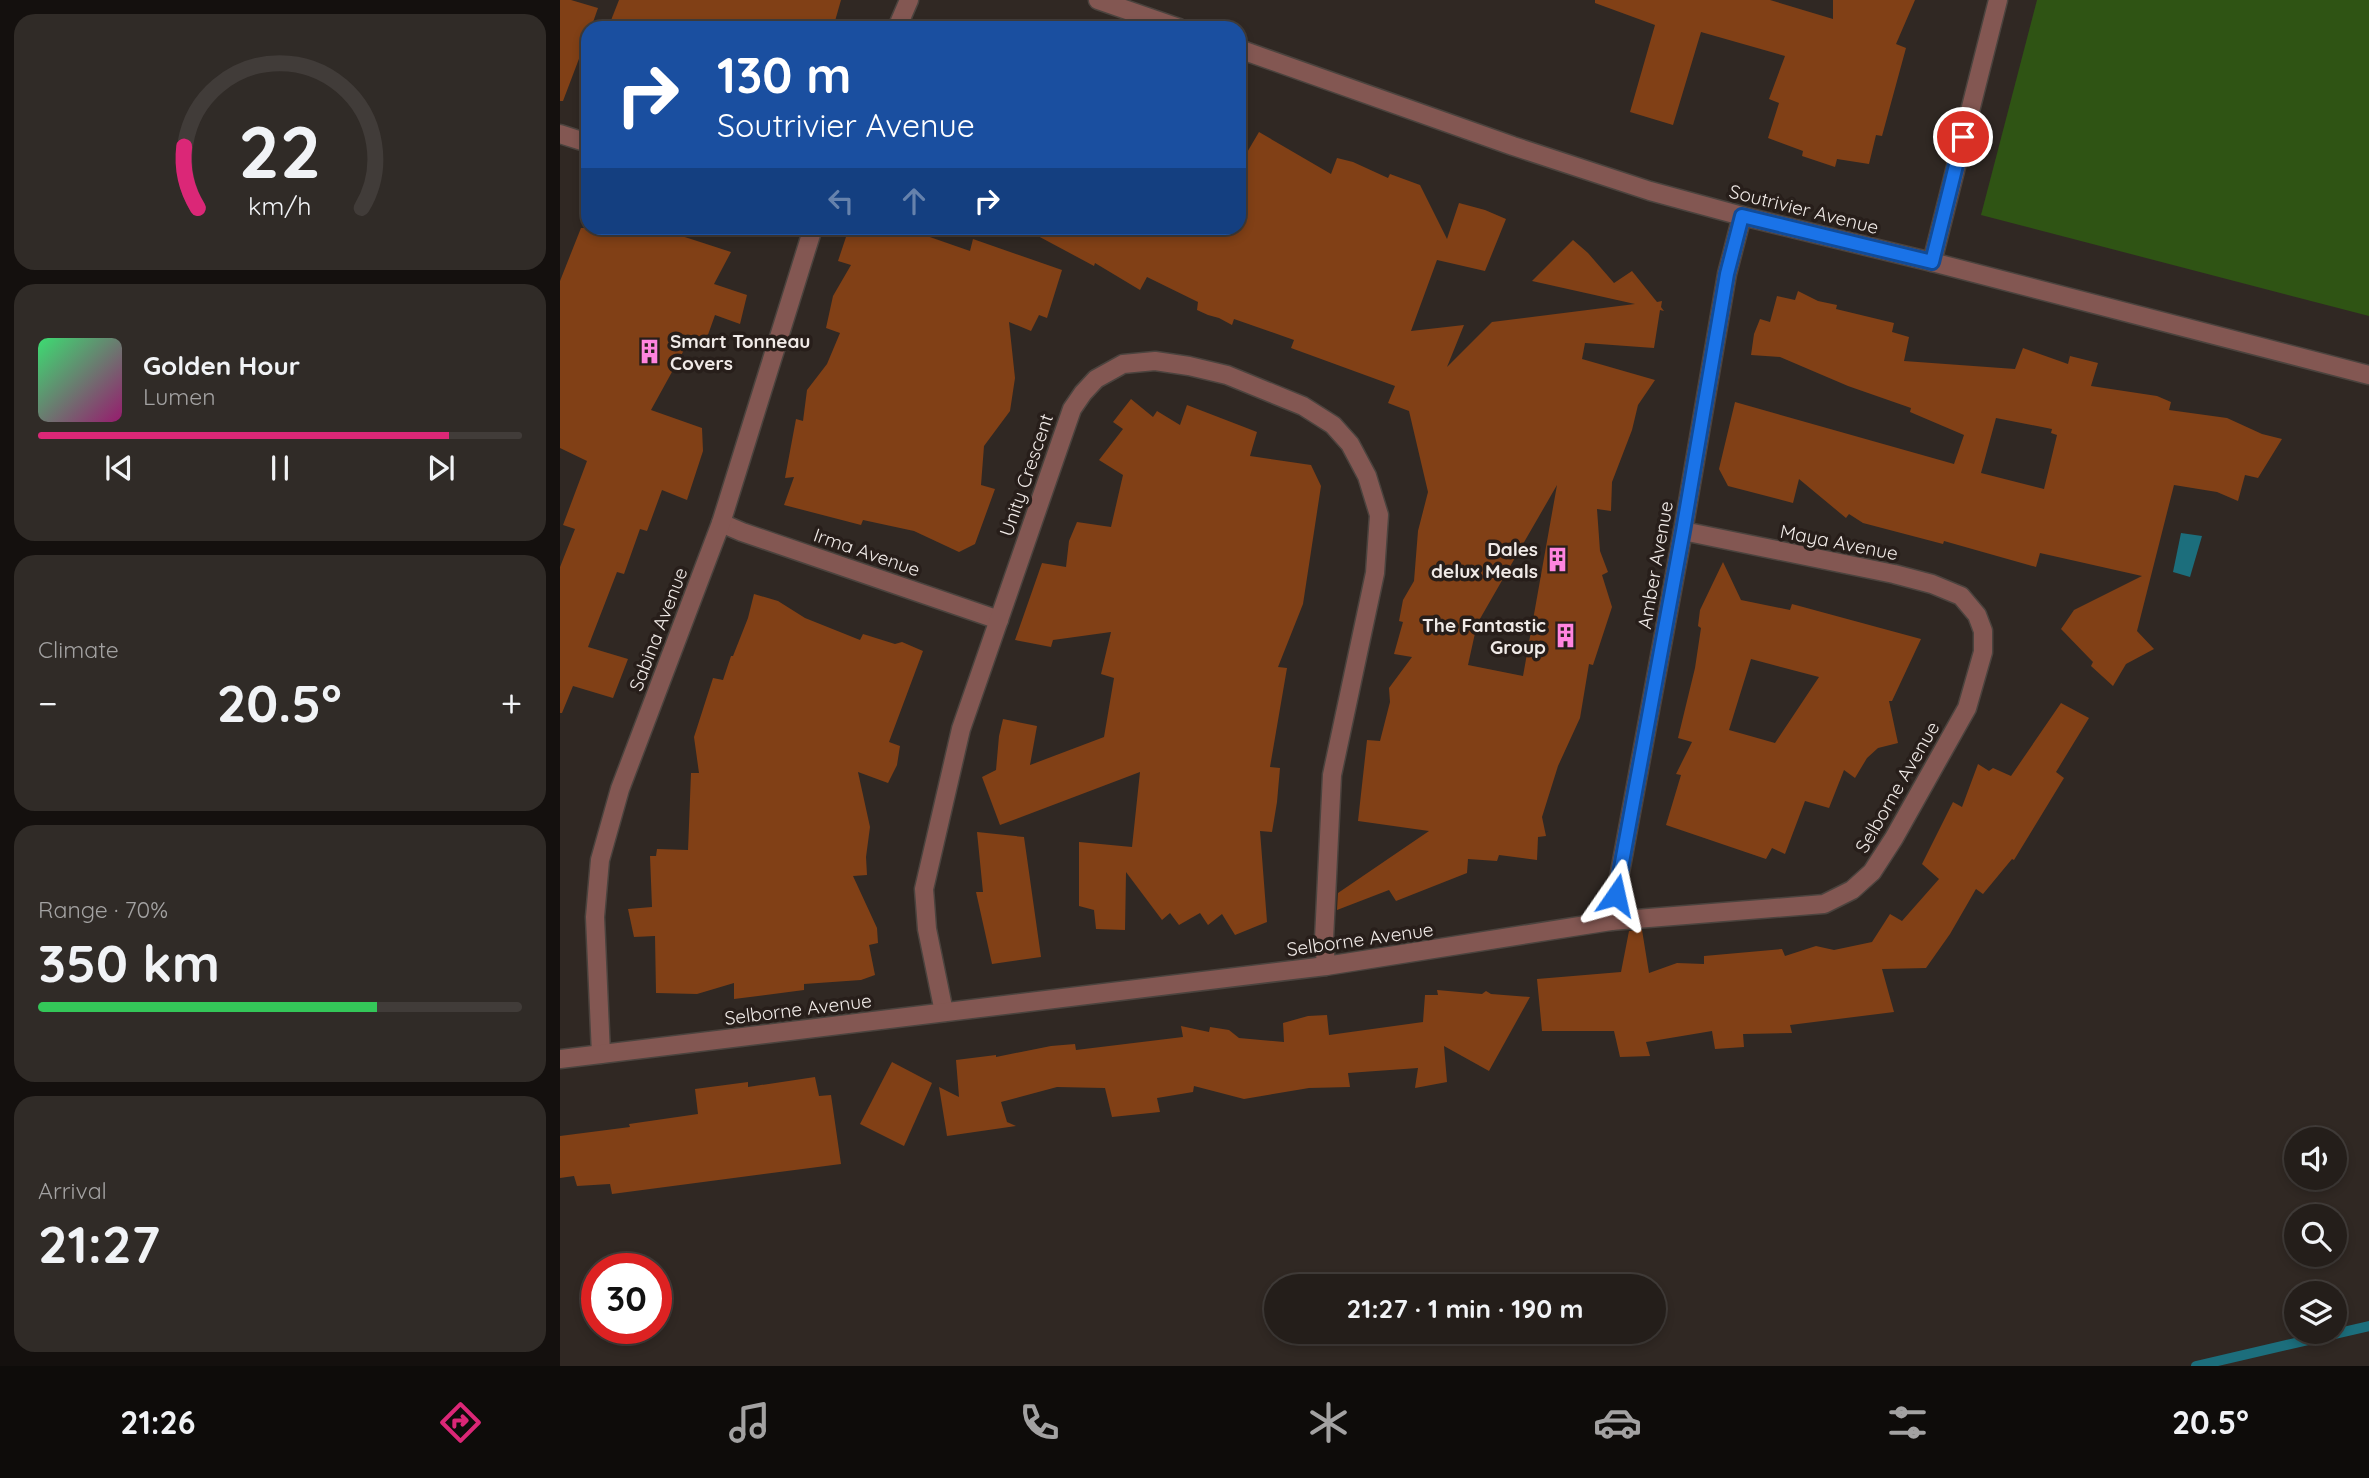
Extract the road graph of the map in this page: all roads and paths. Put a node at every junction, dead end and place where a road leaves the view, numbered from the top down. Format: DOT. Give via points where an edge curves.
graph roads {
  1 [pos="909,0"];
  2 [pos="1098,0"];
  3 [pos="1998,0"];
  4 [pos="900,21"];
  5 [pos="1158,21"];
  6 [pos="1246,51"];
  7 [pos="560,134"];
  8 [pos="581,141"];
  9 [pos="1742,216"];
  10 [pos="811,235"];
  11 [pos="1932,262"];
  12 [pos="2369,375"];
  13 [pos="721,523"];
  14 [pos="1683,531"];
  15 [pos="1977,615"];
  16 [pos="999,620"];
  17 [pos="1611,921"];
  18 [pos="1326,966"];
  19 [pos="944,1012"];
  20 [pos="601,1054"];
  21 [pos="560,1059"];
  1 -- 4 [label="street"];
  2 -- 5 [label="street"];
  3 -- 11 [label="street"];
  6 -- 9 [label="street, Soutrivier Avenue" via="1513,146"];
  7 -- 8 [label="street"];
  9 -- 11 [label="street, Soutrivier Avenue"];
  9 -- 14 [label="street, Amber Avenue" via="1727,274"];
  10 -- 13 [label="street, Sabina Avenue"];
  11 -- 12 [label="street, Soutrivier Avenue"];
  13 -- 16 [label="street, Irma Avenue"];
  13 -- 20 [label="street, Sabina Avenue" via="620,789 600,860 595,917"];
  14 -- 15 [label="street, Maya Avenue" via="1932,584 1961,596"];
  14 -- 17 [label="street, Amber Avenue"];
  15 -- 17 [label="street, Selborne Avenue" via="1983,652 1967,708 1884,855 1852,890 1824,904"];
  16 -- 18 [label="street, Unity Crescent" via="1065,425 1096,379 1123,364 1155,361 1189,366 1277,394 1333,425 1350,444 1367,476 1379,515 1375,573 1332,775 1324,916"];
  16 -- 19 [label="street, Unity Crescent" via="961,729 924,889"];
  17 -- 18 [label="street, Selborne Avenue"];
  18 -- 19 [label="street, Selborne Avenue"];
  19 -- 20 [label="street, Selborne Avenue"];
  20 -- 21 [label="street, Selborne Avenue"];
}
